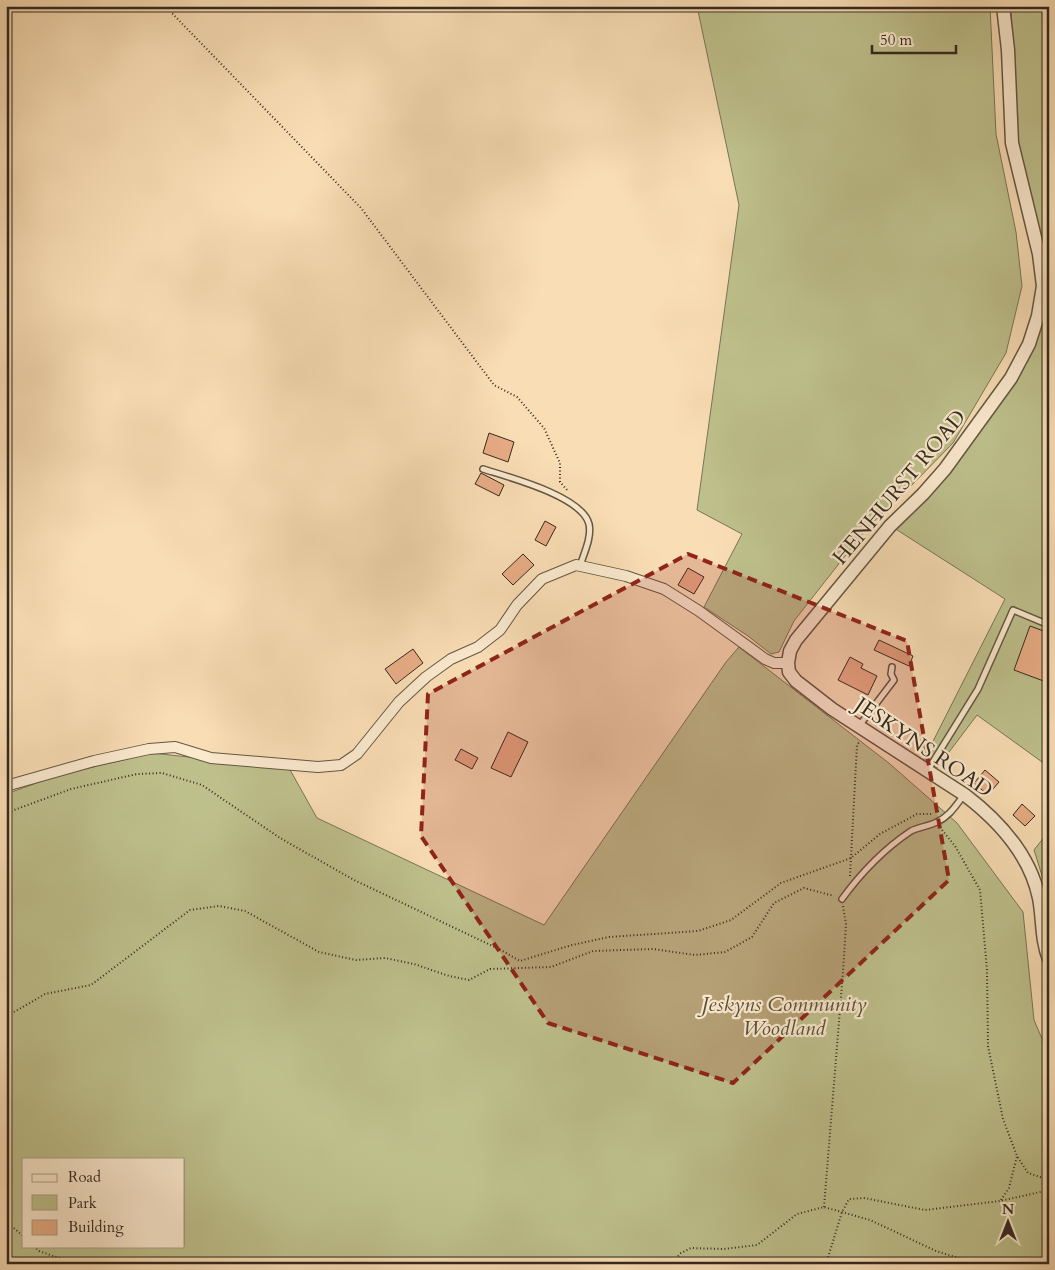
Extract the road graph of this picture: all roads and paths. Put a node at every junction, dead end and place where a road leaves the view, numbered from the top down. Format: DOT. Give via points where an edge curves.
graph roads {
  1 [pos="165,6"];
  2 [pos="1004,6"];
  3 [pos="484,469"];
  4 [pos="573,497"];
  5 [pos="580,566"];
  6 [pos="1049,625"];
  7 [pos="788,664"];
  8 [pos="892,667"];
  9 [pos="863,729"];
  10 [pos="928,770"];
  11 [pos="6,786"];
  12 [pos="965,795"];
  13 [pos="6,816"];
  14 [pos="937,822"];
  15 [pos="851,858"];
  16 [pos="851,886"];
  17 [pos="842,900"];
  18 [pos="1049,959"];
  19 [pos="6,1019"];
  20 [pos="1017,1156"];
  21 [pos="1049,1180"];
  22 [pos="1049,1190"];
  23 [pos="1000,1201"];
  24 [pos="824,1207"];
  25 [pos="842,1212"];
  26 [pos="6,1220"];
  27 [pos="22,1235"];
  28 [pos="36,1248"];
  29 [pos="76,1264"];
  30 [pos="671,1264"];
  31 [pos="826,1264"];
  32 [pos="978,1264"];
  1 -- 4 [label="path" via="361,208 494,385 517,397 544,428 560,463 560,482"];
  2 -- 7 [label="street, HENHURST ROAD" via="1012,146 1042,272 1042,293 1035,329 1014,374 966,442 929,488 890,526 796,640"];
  3 -- 5 [label="lane" via="554,494 582,513 589,529"];
  5 -- 7 [label="street" via="626,576 664,589 764,659"];
  5 -- 11 [label="street" via="542,579 516,605 500,630 478,647 451,659 426,677 399,702 356,754 341,765 211,758 175,747 94,760"];
  6 -- 10 [label="lane" via="1013,610 978,689"];
  7 -- 9 [label="street, JESKYNS ROAD" via="790,674 798,683"];
  8 -- 9 [label="lane" via="894,680"];
  9 -- 10 [label="street, JESKYNS ROAD"];
  9 -- 15 [label="path" via="857,745"];
  10 -- 12 [label="street, JESKYNS ROAD"];
  12 -- 14 [label="lane" via="951,812"];
  12 -- 18 [label="street, JESKYNS ROAD" via="1001,828 1026,863 1038,892"];
  13 -- 15 [label="path" via="71,789 137,774 162,773 202,786 280,838 354,880 520,961 609,937 698,931 731,920 781,883"];
  14 -- 15 [label="path" via="932,814 916,814 880,834"];
  14 -- 16 [label="lane" via="913,830 885,850"];
  14 -- 20 [label="path" via="980,890 987,970 988,1046 1003,1120"];
  15 -- 16 [label="path"];
  16 -- 17 [label="lane"];
  17 -- 19 [label="path" via="804,888 774,903 752,936 725,952 695,955 653,949 594,951 551,968 490,969 469,980 385,958 356,960 319,952 245,911 219,906 190,910 91,985 45,994"];
  17 -- 24 [label="path" via="846,924 844,972"];
  20 -- 21 [label="path" via="1028,1172"];
  20 -- 23 [label="path" via="1009,1188"];
  22 -- 23 [label="path"];
  23 -- 25 [label="path" via="925,1210 864,1198 849,1199"];
  24 -- 25 [label="path"];
  24 -- 30 [label="path" via="797,1214 757,1245 691,1248"];
  25 -- 31 [label="path"];
  25 -- 32 [label="path" via="870,1220 936,1251"];
  26 -- 27 [label="path"];
  28 -- 29 [label="path"];
}
